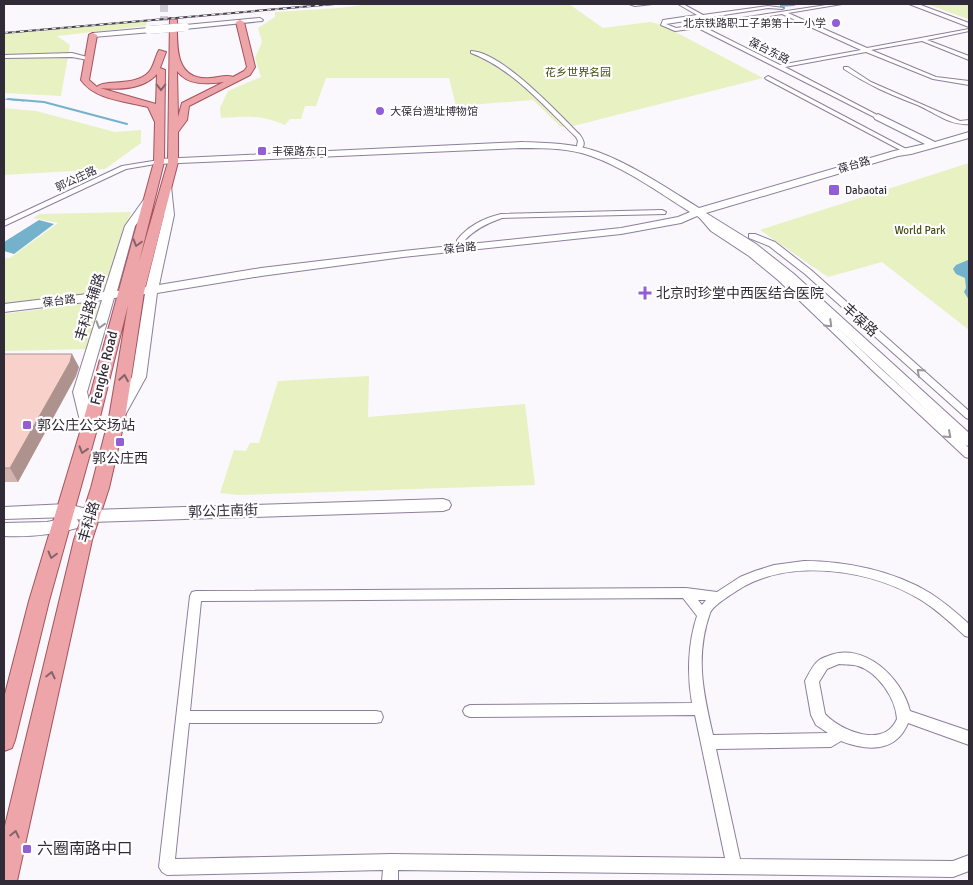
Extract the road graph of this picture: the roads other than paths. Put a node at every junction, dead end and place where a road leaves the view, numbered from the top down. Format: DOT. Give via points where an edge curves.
graph roads {
  1 [pos="630,4"];
  2 [pos="650,4"];
  3 [pos="680,4"];
  4 [pos="840,4"];
  5 [pos="912,4"];
  6 [pos="919,4"];
  7 [pos="795,10"];
  8 [pos="782,12"];
  9 [pos="702,16"];
  10 [pos="260,20"];
  11 [pos="240,22"];
  12 [pos="969,24"];
  13 [pos="698,26"];
  14 [pos="969,30"];
  15 [pos="93,35"];
  16 [pos="923,39"];
  17 [pos="165,46"];
  18 [pos="866,50"];
  19 [pos="473,52"];
  20 [pos="4,57"];
  21 [pos="88,58"];
  22 [pos="969,58"];
  23 [pos="251,67"];
  24 [pos="779,67"];
  25 [pos="846,68"];
  26 [pos="768,78"];
  27 [pos="85,80"];
  28 [pos="969,83"];
  29 [pos="878,117"];
  30 [pos="969,122"];
  31 [pos="160,124"];
  32 [pos="172,134"];
  33 [pos="969,135"];
  34 [pos="934,145"];
  35 [pos="579,148"];
  36 [pos="908,152"];
  37 [pos="168,161"];
  38 [pos="166,186"];
  39 [pos="705,211"];
  40 [pos="662,212"];
  41 [pos="4,224"];
  42 [pos="752,236"];
  43 [pos="462,248"];
  44 [pos="151,290"];
  45 [pos="123,293"];
  46 [pos="4,308"];
  47 [pos="969,416"];
  48 [pos="117,418"];
  49 [pos="969,429"];
  50 [pos="969,441"];
  51 [pos="969,454"];
  52 [pos="442,505"];
  53 [pos="4,513"];
  54 [pos="91,516"];
  55 [pos="64,518"];
  56 [pos="4,530"];
  57 [pos="686,593"];
  58 [pos="719,597"];
  59 [pos="704,616"];
  60 [pos="969,632"];
  61 [pos="700,709"];
  62 [pos="470,711"];
  63 [pos="904,715"];
  64 [pos="183,717"];
  65 [pos="376,717"];
  66 [pos="839,734"];
  67 [pos="969,738"];
  68 [pos="4,740"];
  69 [pos="707,742"];
  70 [pos="391,862"];
  71 [pos="969,863"];
  72 [pos="734,866"];
  73 [pos="4,881"];
  74 [pos="390,881"];
  1 -- 2 [label="street"];
  3 -- 9 [label="street"];
  4 -- 7 [label="street, 葆台东路"];
  5 -- 12 [label="street"];
  6 -- 12 [label="street"];
  7 -- 8 [label="street, 葆台东路"];
  7 -- 9 [label="street" via="768,7"];
  8 -- 13 [label="street, 葆台东路"];
  8 -- 18 [label="street"];
  9 -- 13 [label="street" via="665,21 663,24 675,30"];
  10 -- 11 [label="street"];
  11 -- 15 [label="street, bridge"];
  11 -- 23 [label="main road"];
  13 -- 24 [label="street, 葆台东路"];
  14 -- 16 [label="street"];
  15 -- 21 [label="main road"];
  16 -- 18 [label="street"];
  16 -- 22 [label="street"];
  17 -- 17 [label="main road, Fengke Road" via="168,20"];
  17 -- 23 [label="main road" via="184,74 196,80 228,78"];
  17 -- 27 [label="main road" via="152,74 142,81 107,87"];
  17 -- 31 [label="main road, Fengke Road, one-way"];
  17 -- 32 [label="main road, Fengke Road"];
  18 -- 24 [label="street"];
  18 -- 28 [label="street" via="935,78"];
  19 -- 35 [label="street" via="514,77 578,136 581,141"];
  20 -- 21 [label="street" via="72,55"];
  21 -- 27 [label="main road"];
  23 -- 32 [label="main road" via="241,78 185,105 182,120"];
  24 -- 29 [label="street, 葆台东路"];
  25 -- 30 [label="street" via="901,98 960,123"];
  26 -- 36 [label="street"];
  27 -- 31 [label="main road" via="94,90 152,104"];
  29 -- 34 [label="street"];
  31 -- 37 [label="main road, Fengke Road"];
  32 -- 37 [label="main road, Fengke Road"];
  33 -- 34 [label="street, 葆台路"];
  34 -- 36 [label="street, 葆台路"];
  35 -- 37 [label="street" via="522,145"];
  35 -- 39 [label="street"];
  36 -- 39 [label="street, 葆台路" via="863,168"];
  37 -- 38 [label="main road, 丰科路"];
  37 -- 41 [label="street, 郭公庄路" via="124,167"];
  37 -- 45 [label="main road, Fengke Road, one-way" via="150,200"];
  38 -- 44 [label="street" via="169,215"];
  38 -- 45 [label="main road, 丰科路"];
  39 -- 42 [label="street, 丰葆路"];
  39 -- 43 [label="street, 葆台路" via="681,220 621,231"];
  39 -- 50 [label="street, 丰葆路" via="777,266"];
  39 -- 51 [label="street, one-way" via="714,229 747,250 781,278"];
  40 -- 43 [label="street" via="501,216 466,233 461,240"];
  47 -- 42 [label="street, one-way" via="808,272 772,244"];
  42 -- 49 [label="street, 丰葆路" via="808,281"];
  43 -- 44 [label="street, 葆台路" via="261,272"];
  44 -- 45 [label="street, 葆台路"];
  44 -- 48 [label="street" via="139,377"];
  45 -- 46 [label="street, 葆台路"];
  48 -- 45 [label="main road, 丰科路, one-way"];
  45 -- 55 [label="main road, Fengke Road, one-way"];
  48 -- 54 [label="main road, 丰科路"];
  52 -- 54 [label="street, 郭公庄南街"];
  53 -- 55 [label="street"];
  54 -- 55 [label="street, 郭公庄南街"];
  73 -- 54 [label="main road, 丰科路, one-way"];
  55 -- 56 [label="street" via="32,530"];
  55 -- 68 [label="main road, Fengke Road, one-way"];
  57 -- 58 [label="street"];
  57 -- 59 [label="street"];
  57 -- 64 [label="street" via="196,596"];
  58 -- 59 [label="street" via="707,607"];
  58 -- 60 [label="street" via="742,580 765,573 793,566 834,566 912,590"];
  59 -- 61 [label="street" via="698,634 695,663"];
  61 -- 62 [label="street"];
  61 -- 69 [label="street"];
  63 -- 66 [label="street" via="901,726 888,738 864,743"];
  63 -- 66 [label="street" via="898,694 878,672 862,661 838,658 822,665 812,682 821,720"];
  63 -- 67 [label="street"];
  64 -- 65 [label="street"];
  64 -- 70 [label="street" via="167,867"];
  66 -- 69 [label="street" via="831,740"];
  69 -- 72 [label="street"];
  70 -- 72 [label="street"];
  70 -- 74 [label="street"];
  71 -- 72 [label="street" via="953,869"];
}
